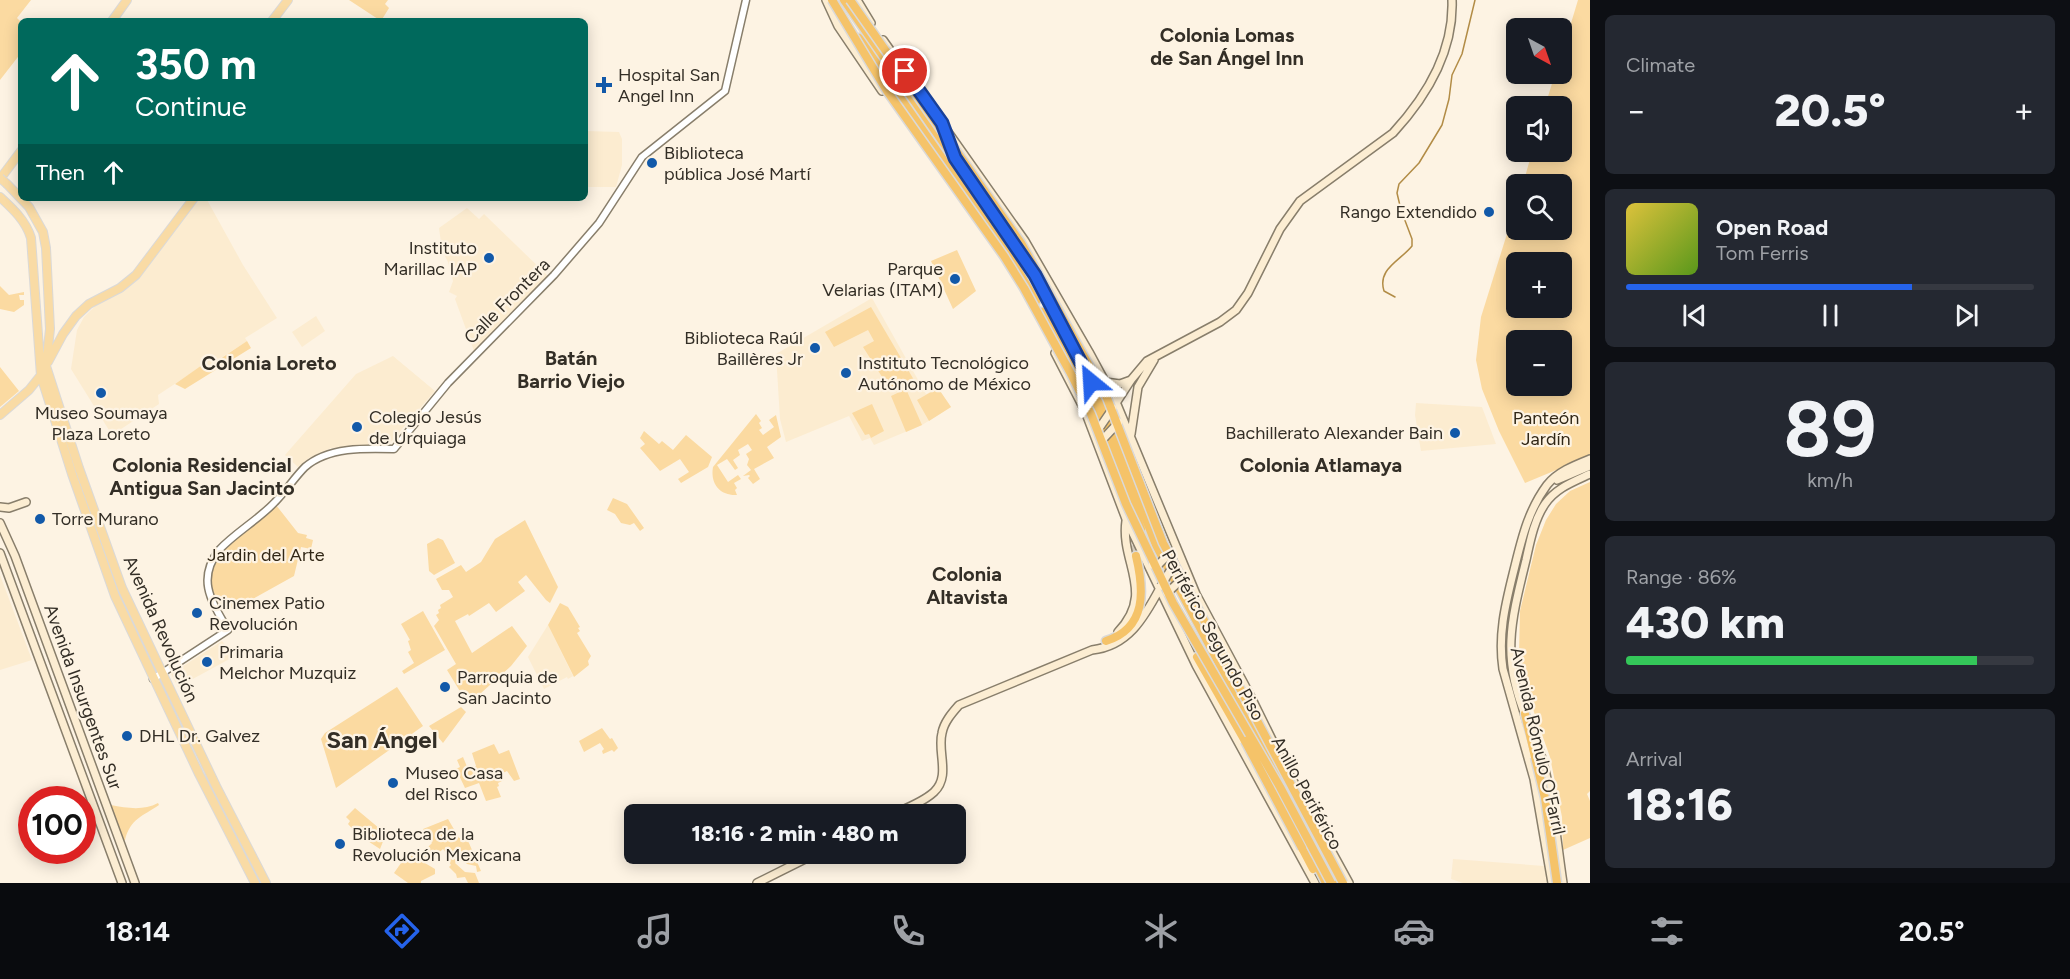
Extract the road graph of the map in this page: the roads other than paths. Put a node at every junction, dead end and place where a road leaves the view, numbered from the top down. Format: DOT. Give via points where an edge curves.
graph roads {
  1 [pos="127,0"];
  2 [pos="288,0"];
  3 [pos="746,0"];
  4 [pos="824,0"];
  5 [pos="833,0"];
  6 [pos="844,0"];
  7 [pos="850,0"];
  8 [pos="857,0"];
  9 [pos="1452,0"];
  10 [pos="114,18"];
  11 [pos="274,18"];
  12 [pos="942,123"];
  13 [pos="18,156"];
  14 [pos="955,158"];
  15 [pos="938,168"];
  16 [pos="2,180"];
  17 [pos="966,191"];
  18 [pos="16,193"];
  19 [pos="3,200"];
  20 [pos="23,201"];
  21 [pos="193,201"];
  22 [pos="29,207"];
  23 [pos="20,216"];
  24 [pos="1038,280"];
  25 [pos="1046,291"];
  26 [pos="1058,340"];
  27 [pos="1063,351"];
  28 [pos="1157,356"];
  29 [pos="46,366"];
  30 [pos="40,376"];
  31 [pos="1131,380"];
  32 [pos="1105,382"];
  33 [pos="1114,405"];
  34 [pos="0,415"];
  35 [pos="1121,420"];
  36 [pos="1094,434"];
  37 [pos="1131,436"];
  38 [pos="1098,444"];
  39 [pos="1590,459"];
  40 [pos="1590,466"];
  41 [pos="1590,474"];
  42 [pos="1544,491"];
  43 [pos="26,502"];
  44 [pos="0,507"];
  45 [pos="1126,519"];
  46 [pos="0,523"];
  47 [pos="1174,544"];
  48 [pos="0,553"];
  49 [pos="1179,555"];
  50 [pos="1140,558"];
  51 [pos="1184,578"];
  52 [pos="1164,595"];
  53 [pos="1146,613"];
  54 [pos="1106,641"];
  55 [pos="1092,650"];
  56 [pos="1197,657"];
  57 [pos="1222,660"];
  58 [pos="163,673"];
  59 [pos="1239,675"];
  60 [pos="153,679"];
  61 [pos="1525,714"];
  62 [pos="914,804"];
  63 [pos="1273,806"];
  64 [pos="1287,809"];
  65 [pos="1559,855"];
  66 [pos="1548,857"];
  67 [pos="795,864"];
  68 [pos="122,883"];
  69 [pos="135,883"];
  70 [pos="255,883"];
  71 [pos="266,883"];
  72 [pos="757,883"];
  73 [pos="1315,883"];
  74 [pos="1320,883"];
  75 [pos="1326,883"];
  76 [pos="1332,883"];
  77 [pos="1336,883"];
  78 [pos="1342,883"];
  79 [pos="1349,883"];
  80 [pos="1552,883"];
  81 [pos="1557,883"];
  82 [pos="1563,883"];
  1 -- 10 [label="main road"];
  2 -- 11 [label="main road"];
  3 -- 58 [label="street, Calle Frontera" via="725,92 647,152 592,231 448,383 394,449 352,450 317,459 304,468 275,503 219,550 208,571 207,589 228,630"];
  4 -- 15 [label="main road" via="838,26"];
  5 -- 17 [label="highway, Anillo Periférico"];
  5 -- 76 [label="highway, Periférico Segundo Piso, bridge" via="887,91 1024,288 1091,414 1126,504 1173,603"];
  6 -- 14 [label="highway, Anillo Periférico"];
  7 -- 78 [label="highway, Periférico Segundo Piso, bridge" via="1040,277 1107,398 1163,543"];
  8 -- 12 [label="main road"];
  9 -- 28 [label="main road" via="1444,55 1431,83 1405,121 1300,201 1280,229 1236,310"];
  12 -- 14 [label="highway"];
  12 -- 32 [label="main road" via="1025,241"];
  13 -- 16 [label="main road"];
  14 -- 24 [label="highway, Anillo Periférico"];
  15 -- 17 [label="highway"];
  15 -- 36 [label="main road" via="1019,285"];
  16 -- 18 [label="main road, Avenida Revolución"];
  17 -- 26 [label="highway, Anillo Periférico"];
  18 -- 19 [label="main road"];
  19 -- 23 [label="main road, Avenida Revolución"];
  20 -- 22 [label="main road, Avenida Revolución"];
  21 -- 29 [label="main road" via="136,275 76,316"];
  22 -- 23 [label="main road"];
  22 -- 29 [label="main road, Avenida Revolución" via="43,232 46,248 50,329"];
  23 -- 30 [label="main road, Avenida Revolución" via="28,228 33,251"];
  24 -- 25 [label="highway"];
  24 -- 77 [label="highway, Anillo Periférico" via="1100,401 1156,545"];
  26 -- 27 [label="highway"];
  26 -- 64 [label="highway, Anillo Periférico" via="1095,402 1149,548"];
  28 -- 31 [label="main road" via="1147,361"];
  28 -- 37 [label="main road" via="1138,387"];
  29 -- 30 [label="main road"];
  29 -- 58 [label="main road, Avenida Revolución" via="122,588"];
  30 -- 34 [label="main road"];
  30 -- 60 [label="main road, Avenida Revolución" via="115,596"];
  31 -- 32 [label="main road" via="1120,384"];
  31 -- 33 [label="main road"];
  32 -- 33 [label="main road"];
  33 -- 35 [label="main road"];
  33 -- 36 [label="main road, bridge"];
  35 -- 37 [label="main road"];
  35 -- 38 [label="main road, bridge"];
  36 -- 38 [label="main road"];
  37 -- 47 [label="main road"];
  38 -- 45 [label="main road"];
  39 -- 42 [label="main road, Avenida Rómulo O'Farril" via="1560,474"];
  40 -- 42 [label="main road"];
  41 -- 61 [label="main road, Avenida Rómulo O'Farril" via="1561,488 1548,500 1528,550 1512,618 1510,646 1512,673"];
  42 -- 66 [label="main road, Avenida Rómulo O'Farril" via="1524,528 1504,607 1500,652 1534,779"];
  43 -- 44 [label="main road"];
  45 -- 50 [label="main road"];
  45 -- 54 [label="main road" via="1124,532 1137,597 1128,620"];
  46 -- 69 [label="main road, Avenida Insurgentes Sur"];
  47 -- 49 [label="main road"];
  47 -- 50 [label="main road, bridge" via="1158,565"];
  48 -- 68 [label="main road, Avenida Insurgentes Sur"];
  49 -- 51 [label="main road"];
  49 -- 52 [label="main road, bridge"];
  50 -- 52 [label="main road"];
  50 -- 54 [label="highway" via="1142,588 1138,610 1128,629"];
  51 -- 52 [label="main road, bridge"];
  51 -- 59 [label="main road"];
  52 -- 53 [label="main road"];
  52 -- 53 [label="main road"];
  52 -- 63 [label="main road" via="1196,665"];
  53 -- 55 [label="main road" via="1127,636"];
  54 -- 55 [label="main road"];
  55 -- 62 [label="main road" via="960,705 942,732 942,776 938,788"];
  56 -- 74 [label="highway, bridge"];
  57 -- 59 [label="highway"];
  58 -- 60 [label="street"];
  58 -- 71 [label="main road, Avenida Revolución"];
  59 -- 79 [label="main road"];
  60 -- 70 [label="main road, Avenida Revolución"];
  61 -- 65 [label="main road, Avenida Rómulo O'Farril" via="1544,762"];
  61 -- 81 [label="highway, bridge" via="1545,798"];
  63 -- 64 [label="highway"];
  63 -- 73 [label="main road"];
  64 -- 75 [label="highway, Anillo Periférico"];
  65 -- 66 [label="main road" via="1555,860"];
  65 -- 82 [label="main road, Avenida Rómulo O'Farril"];
  66 -- 80 [label="main road, Avenida Rómulo O'Farril"];
  67 -- 72 [label="main road"];
}
